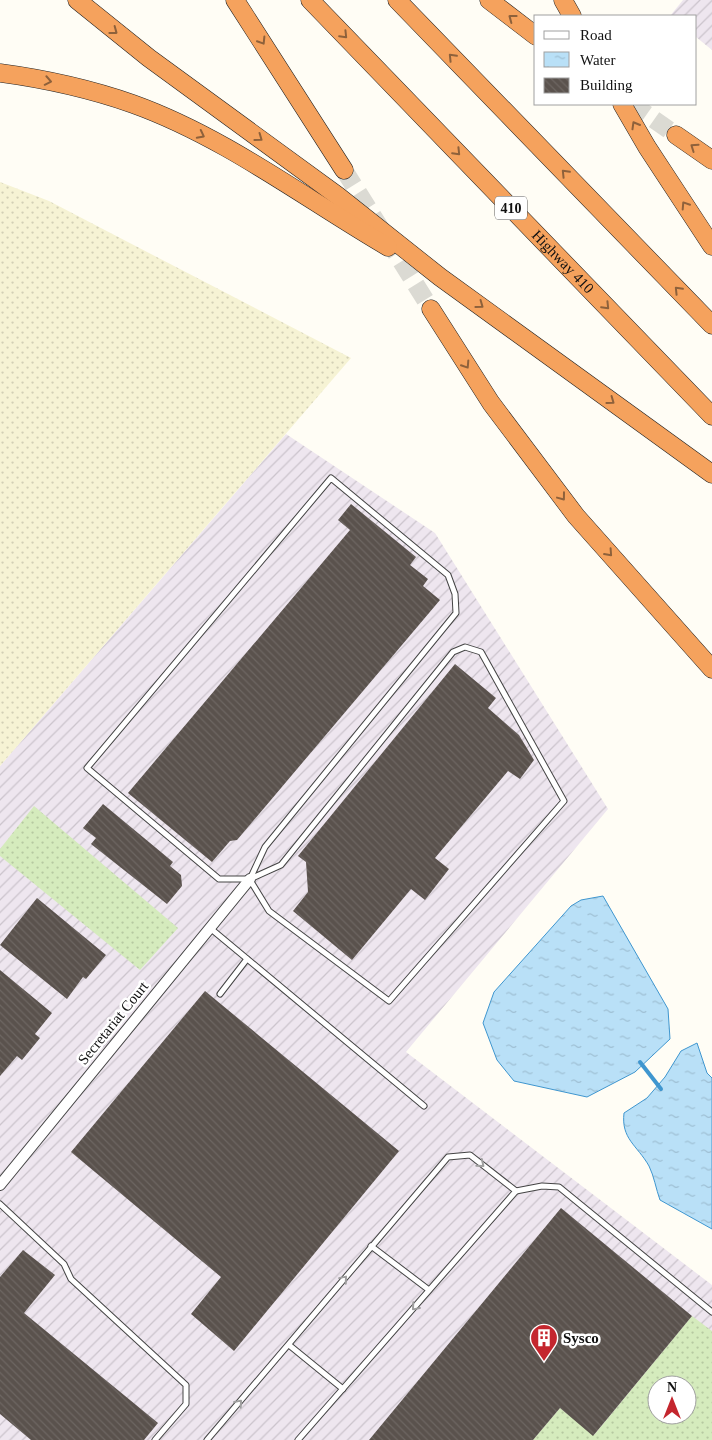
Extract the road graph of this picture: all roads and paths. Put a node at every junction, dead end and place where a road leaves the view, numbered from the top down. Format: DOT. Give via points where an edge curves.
graph roads {
  1 [pos="77,0"];
  2 [pos="235,0"];
  3 [pos="310,0"];
  4 [pos="397,0"];
  5 [pos="489,0"];
  6 [pos="563,0"];
  7 [pos="571,15"];
  8 [pos="534,34"];
  9 [pos="0,73"];
  10 [pos="623,105"];
  11 [pos="676,135"];
  12 [pos="712,160"];
  13 [pos="344,170"];
  14 [pos="712,246"];
  15 [pos="440,276"];
  16 [pos="431,310"];
  17 [pos="712,325"];
  18 [pos="712,416"];
  19 [pos="712,474"];
  20 [pos="672,623"];
  21 [pos="712,653"];
  22 [pos="712,669"];
  23 [pos="250,879"];
  24 [pos="210,928"];
  25 [pos="247,959"];
  26 [pos="220,994"];
  27 [pos="424,1106"];
  28 [pos="0,1185"];
  29 [pos="516,1191"];
  30 [pos="0,1204"];
  31 [pos="371,1246"];
  32 [pos="429,1290"];
  33 [pos="712,1312"];
  34 [pos="289,1345"];
  35 [pos="343,1389"];
  36 [pos="155,1440"];
  37 [pos="207,1440"];
  38 [pos="298,1440"];
  1 -- 15 [label="highway, one-way" via="149,58 338,196"];
  2 -- 13 [label="highway, one-way"];
  3 -- 18 [label="highway, Highway 410 / 410, one-way"];
  17 -- 4 [label="highway, one-way"];
  8 -- 5 [label="highway, one-way"];
  6 -- 7 [label="highway"];
  9 -- 15 [label="highway, one-way" via="107,96 186,127"];
  14 -- 10 [label="highway, one-way"];
  12 -- 11 [label="highway, one-way"];
  15 -- 19 [label="highway, one-way"];
  16 -- 20 [label="highway, one-way" via="490,403 576,516"];
  20 -- 21 [label="highway"];
  20 -- 22 [label="highway"];
  23 -- 23 [label="lane" via="281,865 453,652 465,647 482,652 564,802 388,1001 270,911"];
  23 -- 23 [label="lane" via="219,879 86,768 331,478 448,575 455,594 456,613 265,846"];
  23 -- 24 [label="street, Secretariat Court"];
  24 -- 25 [label="lane"];
  24 -- 28 [label="street, Secretariat Court"];
  25 -- 26 [label="lane"];
  25 -- 27 [label="lane"];
  31 -- 29 [label="lane, one-way" via="448,1157 470,1155"];
  29 -- 32 [label="lane"];
  29 -- 33 [label="lane" via="542,1186 560,1187"];
  30 -- 36 [label="lane" via="64,1264 71,1279 186,1385 186,1404"];
  31 -- 32 [label="lane"];
  34 -- 31 [label="lane, one-way"];
  32 -- 35 [label="lane, one-way"];
  34 -- 35 [label="lane"];
  37 -- 34 [label="lane, one-way"];
  35 -- 38 [label="lane"];
}
